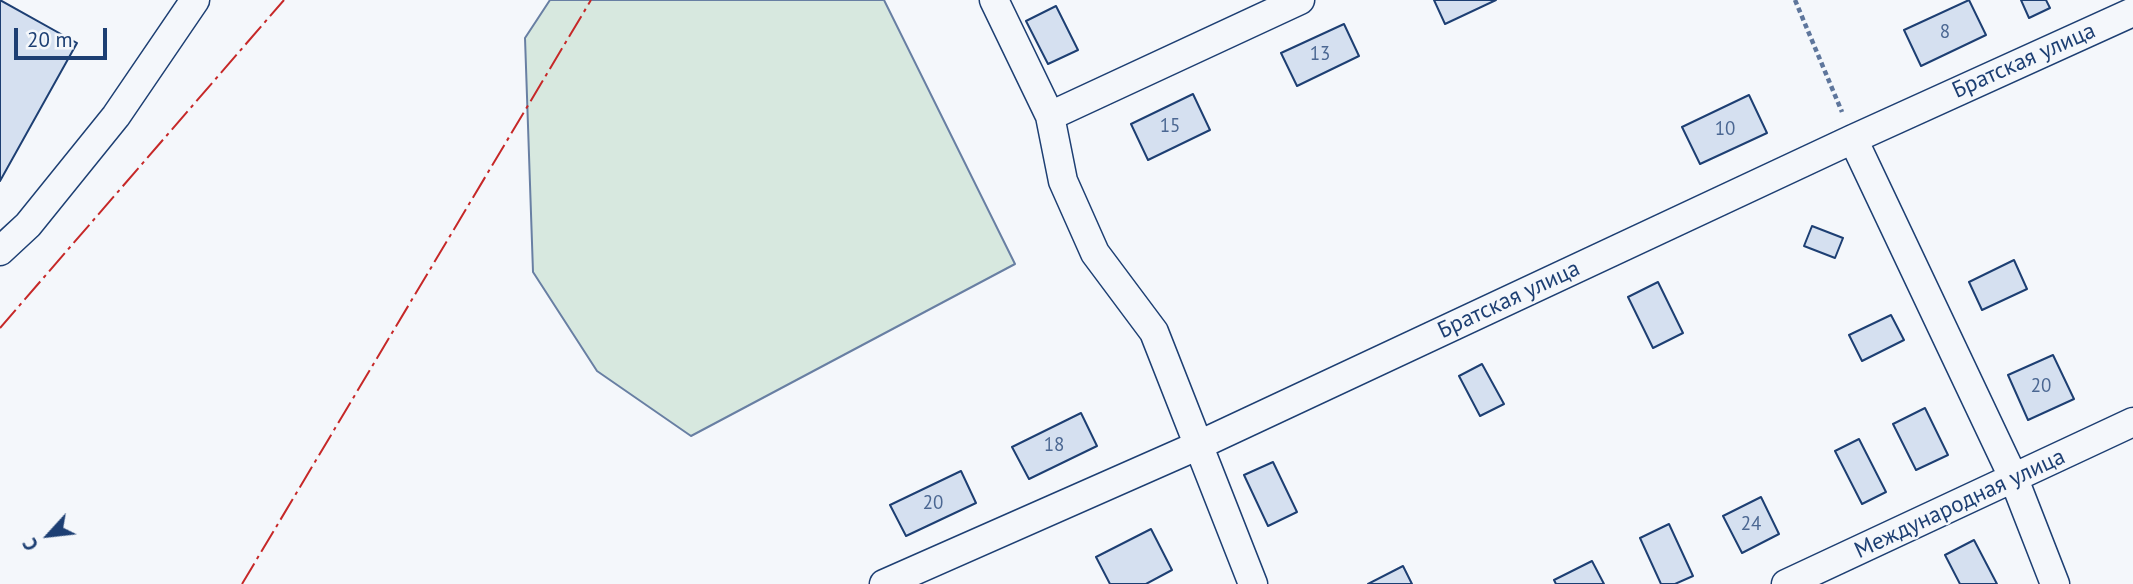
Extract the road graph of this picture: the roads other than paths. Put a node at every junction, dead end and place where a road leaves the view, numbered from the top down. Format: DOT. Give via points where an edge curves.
graph roads {
  1 [pos="195,0"];
  2 [pos="994,0"];
  3 [pos="1300,0"];
  4 [pos="2133,12"];
  5 [pos="1050,116"];
  6 [pos="1853,139"];
  7 [pos="0,251"];
  8 [pos="2133,422"];
  9 [pos="1199,445"];
  10 [pos="2014,479"];
  11 [pos="884,584"];
  12 [pos="1253,584"];
  13 [pos="1786,584"];
  14 [pos="2055,584"];
  1 -- 7 [label="street" via="116,116 28,226"];
  2 -- 5 [label="street"];
  3 -- 5 [label="street"];
  4 -- 6 [label="street, Братская улица"];
  5 -- 9 [label="street" via="1063,181 1095,253 1153,332"];
  6 -- 9 [label="street, Братская улица"];
  6 -- 10 [label="street"];
  8 -- 10 [label="street, Международная улица"];
  9 -- 11 [label="street, Братская улица"];
  9 -- 12 [label="street"];
  10 -- 13 [label="street, Международная улица"];
  10 -- 14 [label="street"];
}
